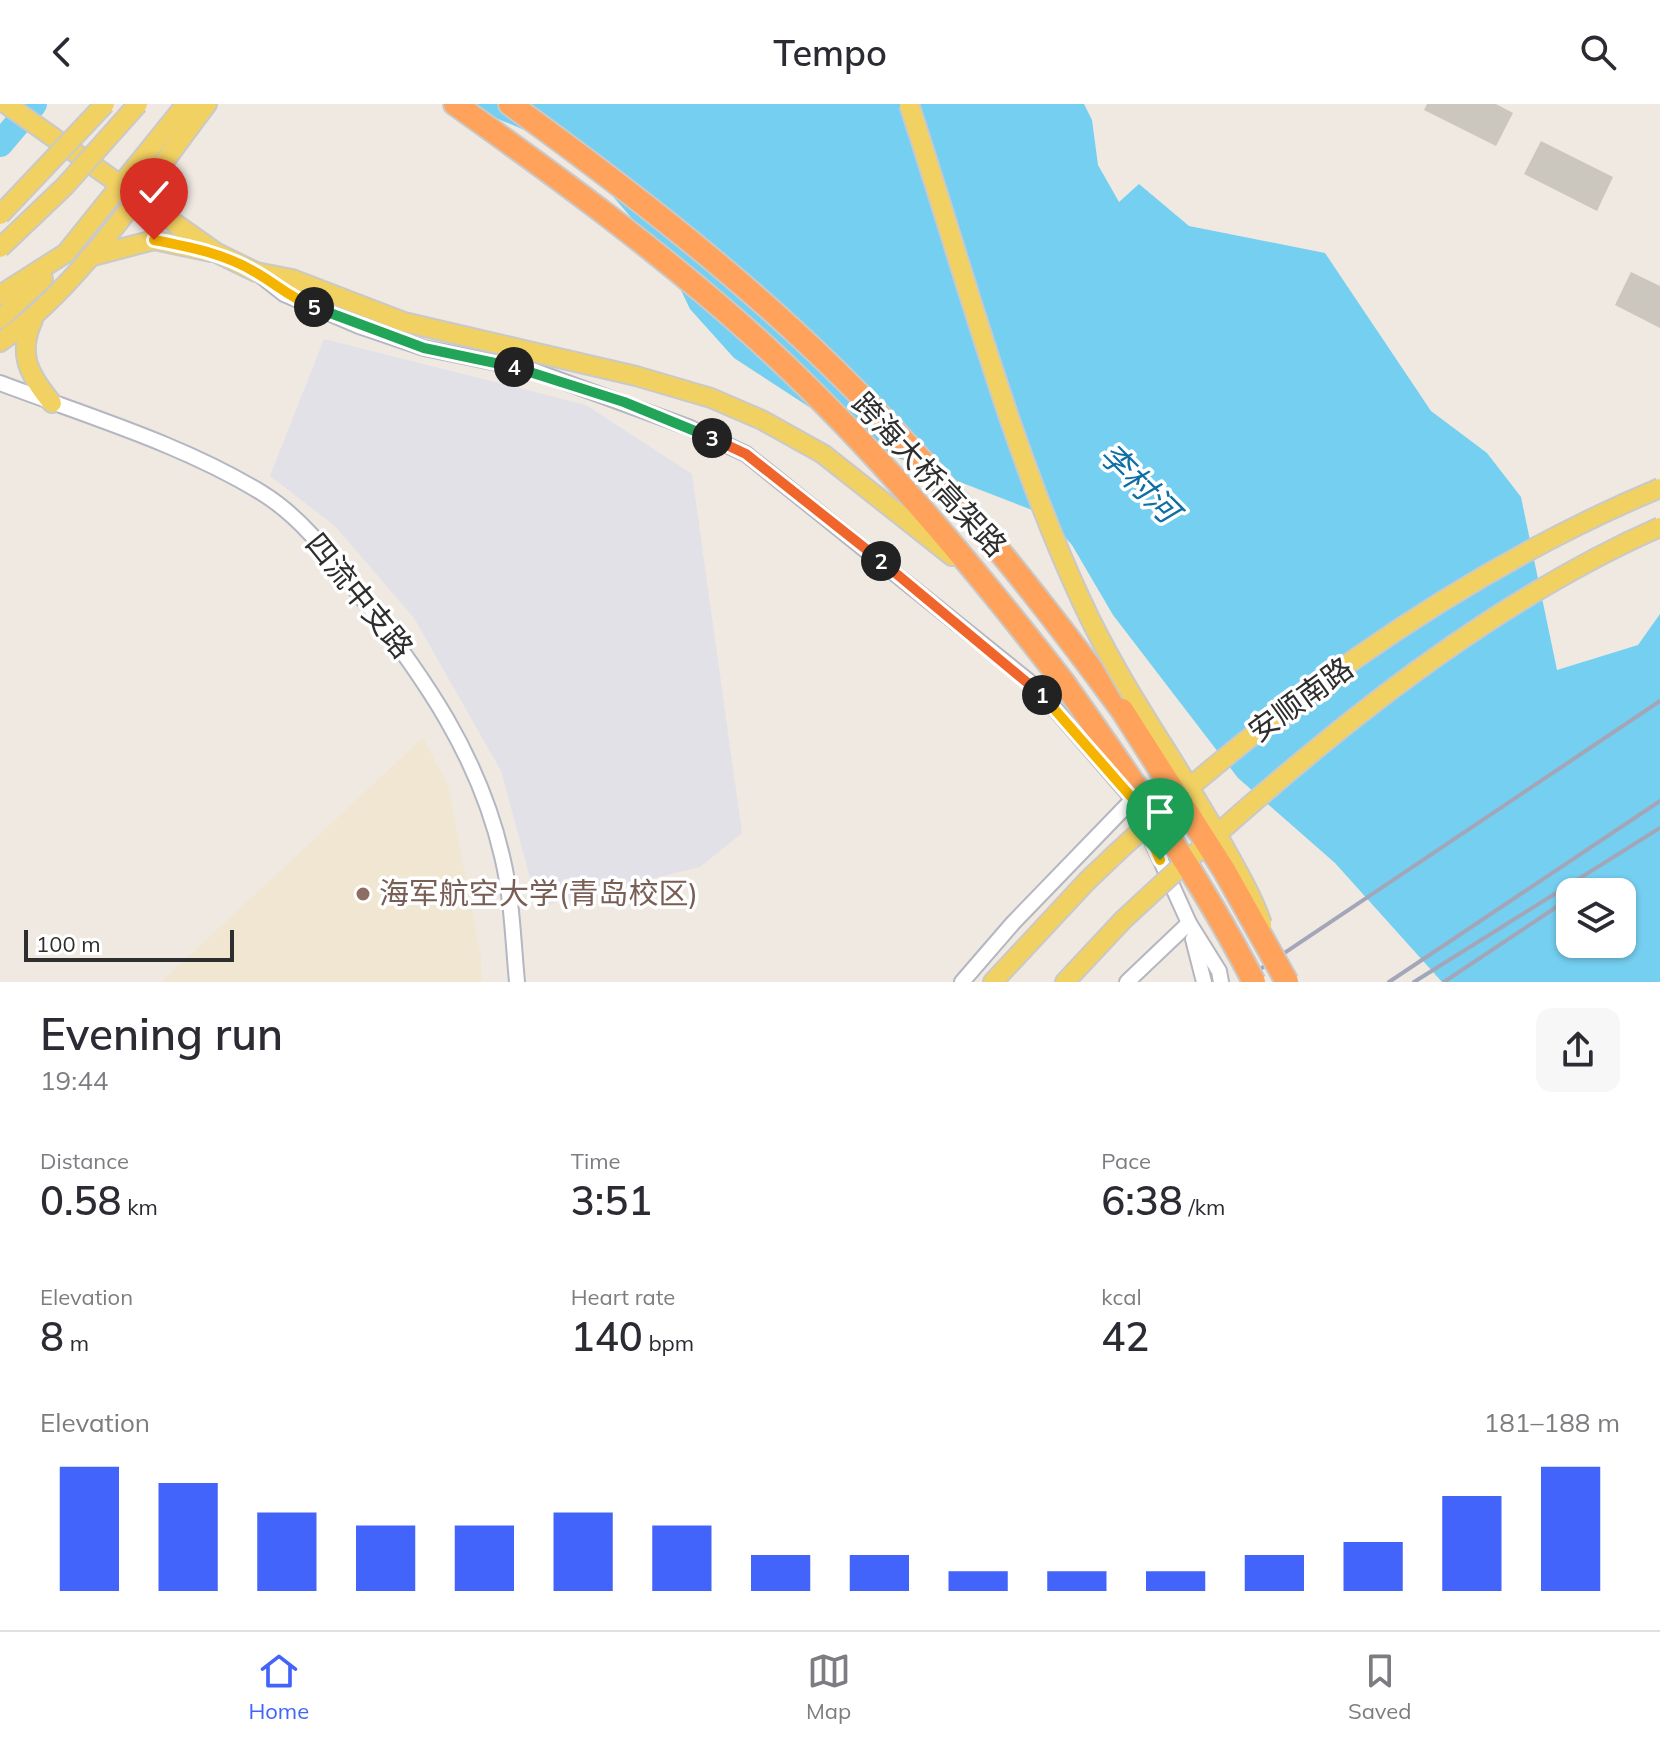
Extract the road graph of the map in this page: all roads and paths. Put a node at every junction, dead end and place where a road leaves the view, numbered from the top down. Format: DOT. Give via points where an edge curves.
graph roads {
  1 [pos="6,104"];
  2 [pos="105,104"];
  3 [pos="138,104"];
  4 [pos="186,104"];
  5 [pos="207,104"];
  6 [pos="455,104"];
  7 [pos="510,104"];
  8 [pos="909,104"];
  9 [pos="155,159"];
  10 [pos="129,190"];
  11 [pos="0,215"];
  12 [pos="0,248"];
  13 [pos="66,253"];
  14 [pos="217,253"];
  15 [pos="89,257"];
  16 [pos="256,272"];
  17 [pos="0,295"];
  18 [pos="34,318"];
  19 [pos="0,319"];
  20 [pos="0,342"];
  21 [pos="0,383"];
  22 [pos="52,403"];
  23 [pos="1660,488"];
  24 [pos="1660,527"];
  25 [pos="988,584"];
  26 [pos="1133,799"];
  27 [pos="1189,923"];
  28 [pos="1271,950"];
  29 [pos="517,982"];
  30 [pos="962,982"];
  31 [pos="993,982"];
  32 [pos="1065,982"];
  33 [pos="1127,982"];
  34 [pos="1204,982"];
  35 [pos="1221,982"];
  36 [pos="1254,982"];
  37 [pos="1287,982"];
  1 -- 10 [label="main road"];
  2 -- 11 [label="main road, bridge"];
  3 -- 12 [label="main road, bridge" via="65,186"];
  4 -- 9 [label="main road"];
  5 -- 9 [label="main road"];
  6 -- 25 [label="highway, 跨海大桥高架路" via="611,217 759,341 871,453"];
  7 -- 28 [label="highway, 跨海大桥高架路, bridge" via="717,263 890,426 997,546 1122,710"];
  8 -- 28 [label="main road, bridge" via="1018,439 1082,603 1255,901"];
  9 -- 10 [label="main road"];
  10 -- 13 [label="main road"];
  10 -- 14 [label="main road"];
  10 -- 15 [label="main road"];
  13 -- 17 [label="main road"];
  13 -- 19 [label="main road"];
  14 -- 15 [label="main road" via="154,240"];
  14 -- 16 [label="main road"];
  15 -- 18 [label="main road"];
  16 -- 25 [label="main road" via="292,279 404,322 669,384 762,420 823,454"];
  16 -- 26 [label="street" via="284,294 359,326 424,348 532,370 746,454 1036,687"];
  18 -- 20 [label="main road"];
  18 -- 22 [label="main road" via="24,353"];
  21 -- 22 [label="street, 四流中支路"];
  22 -- 29 [label="street, 四流中支路" via="182,453 260,492 291,513 319,543 414,665 462,742 503,858"];
  23 -- 31 [label="main road, 安顺南路, bridge" via="1537,547 1370,649 1197,779 1087,881"];
  24 -- 32 [label="main road, 安顺南路, bridge" via="1557,580 1390,693 1228,824 1123,920"];
  25 -- 36 [label="highway, 跨海大桥高架路, bridge" via="1119,760"];
  26 -- 27 [label="street"];
  26 -- 30 [label="street"];
  27 -- 33 [label="street"];
  27 -- 34 [label="street"];
  27 -- 35 [label="street"];
  28 -- 37 [label="highway, 跨海大桥高架路, bridge"];
}
